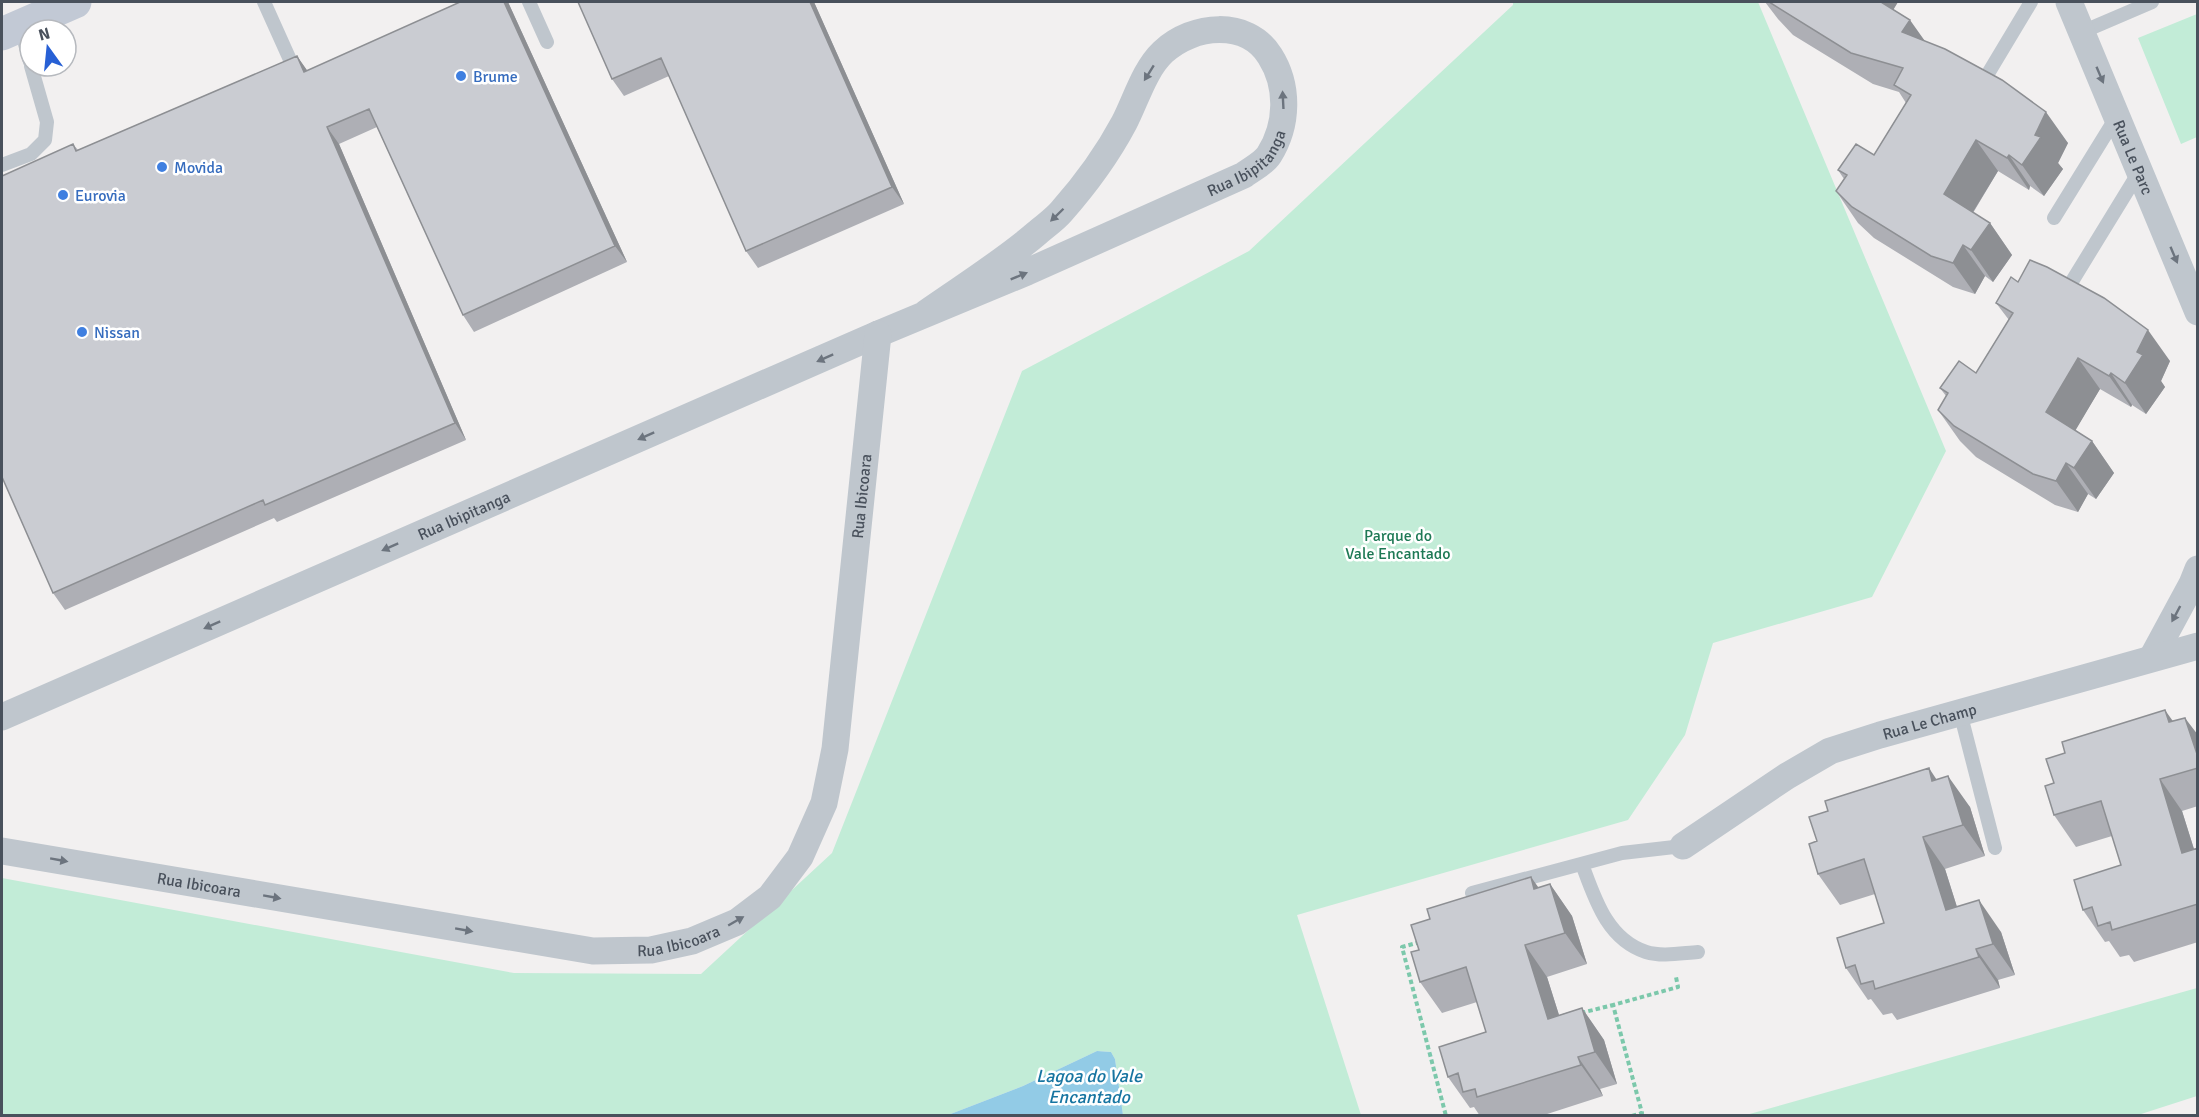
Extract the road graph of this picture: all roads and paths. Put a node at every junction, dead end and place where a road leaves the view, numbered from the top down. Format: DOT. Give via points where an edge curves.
graph roads {
  1 [pos="75,2"];
  2 [pos="264,2"];
  3 [pos="529,2"];
  4 [pos="2031,2"];
  5 [pos="2069,2"];
  6 [pos="2152,2"];
  7 [pos="11,30"];
  8 [pos="2082,32"];
  9 [pos="547,42"];
  10 [pos="291,62"];
  11 [pos="1989,72"];
  12 [pos="35,78"];
  13 [pos="2117,116"];
  14 [pos="2,165"];
  15 [pos="2139,172"];
  16 [pos="2054,218"];
  17 [pos="2071,283"];
  18 [pos="2198,312"];
  19 [pos="926,314"];
  20 [pos="878,334"];
  21 [pos="2198,569"];
  22 [pos="2198,646"];
  23 [pos="2152,658"];
  24 [pos="1960,712"];
  25 [pos="2,717"];
  26 [pos="1683,846"];
  27 [pos="1995,848"];
  28 [pos="2,850"];
  29 [pos="1582,864"];
  30 [pos="1472,893"];
  31 [pos="1424,941"];
  32 [pos="1698,952"];
  33 [pos="1670,955"];
  34 [pos="1612,1005"];
  35 [pos="1574,1015"];
  36 [pos="1446,1116"];
  37 [pos="1632,1116"];
  1 -- 7 [label="main road"];
  2 -- 10 [label="lane"];
  3 -- 9 [label="lane"];
  4 -- 11 [label="lane"];
  5 -- 8 [label="street, Rua Le Parc"];
  6 -- 8 [label="lane"];
  8 -- 13 [label="street, Rua Le Parc, one-way"];
  12 -- 14 [label="lane" via="47,122 45,140 31,154"];
  13 -- 15 [label="street, Rua Le Parc"];
  13 -- 16 [label="lane"];
  15 -- 17 [label="lane"];
  15 -- 18 [label="street, Rua Le Parc, one-way"];
  19 -- 19 [label="street, Rua Ibipitanga, one-way" via="1244,175 1268,157 1281,129 1285,101 1279,70 1264,45 1241,31 1215,29 1188,36 1163,52 1094,170 1059,214 1015,252"];
  19 -- 20 [label="street, Rua Ibipitanga"];
  20 -- 25 [label="street, Rua Ibipitanga, one-way"];
  28 -- 20 [label="street, Rua Ibicoara, one-way" via="593,951 651,950 693,941 737,922 770,897 800,857 824,803 835,748"];
  21 -- 23 [label="street, one-way"];
  22 -- 23 [label="street, Rua Le Champ"];
  23 -- 24 [label="street, Rua Le Champ"];
  24 -- 26 [label="street, Rua Le Champ" via="1830,751"];
  24 -- 27 [label="lane"];
  26 -- 29 [label="lane"];
  29 -- 30 [label="lane"];
  29 -- 33 [label="lane" via="1609,926 1647,952"];
  31 -- 36 [label="path" via="1402,947"];
  32 -- 33 [label="lane"];
  33 -- 34 [label="path" via="1678,987"];
  34 -- 35 [label="path"];
  34 -- 37 [label="path" via="1642,1113"];
}
